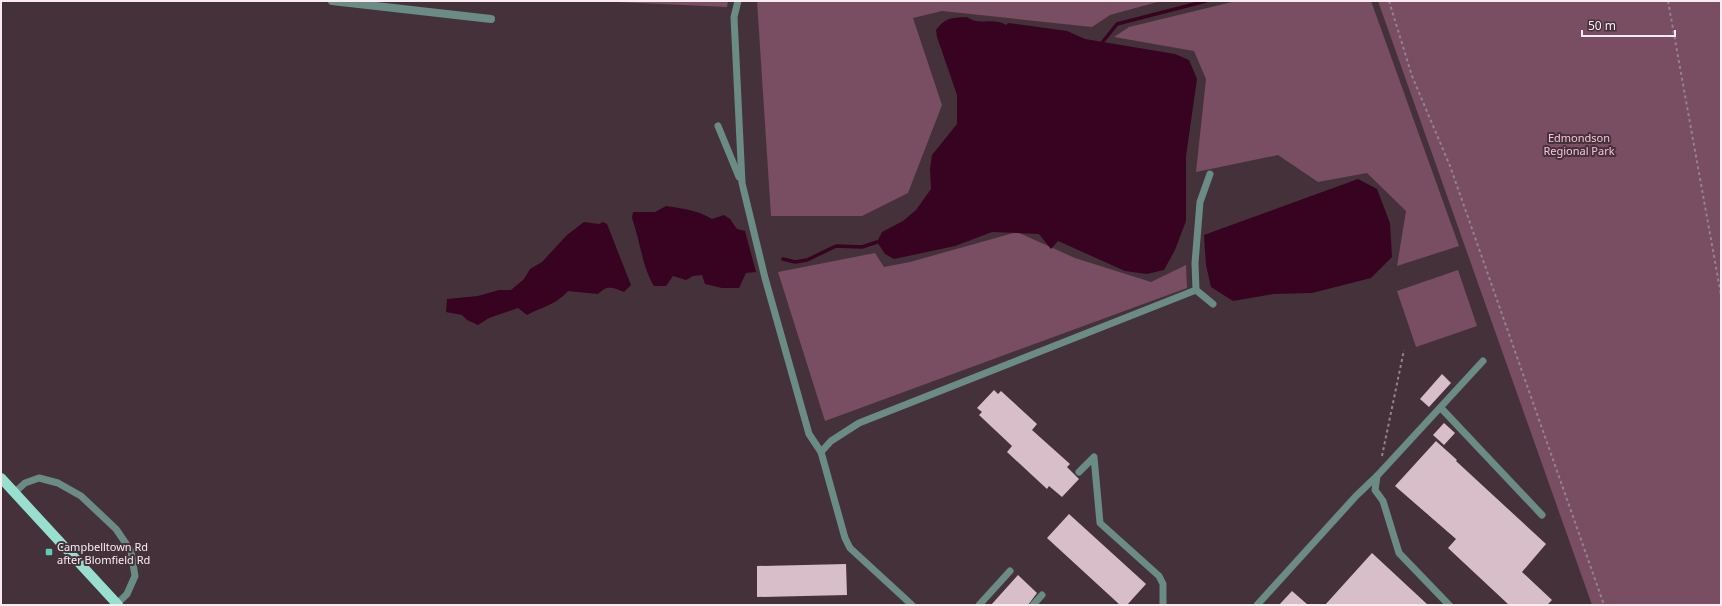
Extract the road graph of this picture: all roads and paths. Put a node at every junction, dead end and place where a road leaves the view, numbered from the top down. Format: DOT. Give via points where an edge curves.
graph roads {
  1 [pos="332,1"];
  2 [pos="738,1"];
  3 [pos="1389,1"];
  4 [pos="1668,1"];
  5 [pos="490,19"];
  6 [pos="718,126"];
  7 [pos="1210,174"];
  8 [pos="742,183"];
  9 [pos="1196,290"];
  10 [pos="1721,295"];
  11 [pos="1213,304"];
  12 [pos="1404,350"];
  13 [pos="1483,361"];
  14 [pos="1441,408"];
  15 [pos="821,452"];
  16 [pos="1079,472"];
  17 [pos="1377,476"];
  18 [pos="1,478"];
  19 [pos="14,493"];
  20 [pos="1542,515"];
  21 [pos="1010,571"];
  22 [pos="1042,596"];
  23 [pos="118,604"];
  24 [pos="912,605"];
  25 [pos="979,605"];
  26 [pos="1033,605"];
  27 [pos="1163,605"];
  28 [pos="1257,605"];
  29 [pos="1449,605"];
  30 [pos="1604,605"];
  1 -- 5 [label="street"];
  2 -- 8 [label="lane" via="734,17"];
  3 -- 30 [label="path" via="1412,76 1450,166"];
  4 -- 10 [label="path"];
  6 -- 8 [label="lane"];
  7 -- 9 [label="lane" via="1200,202 1195,263"];
  8 -- 15 [label="lane" via="765,278 809,434"];
  9 -- 11 [label="lane"];
  9 -- 15 [label="lane" via="860,423 831,441"];
  12 -- 17 [label="path"];
  13 -- 14 [label="lane"];
  14 -- 17 [label="lane"];
  14 -- 20 [label="lane"];
  15 -- 24 [label="lane" via="850,548"];
  16 -- 27 [label="lane" via="1094,457 1100,524 1159,576 1163,584"];
  17 -- 28 [label="lane"];
  17 -- 29 [label="lane" via="1375,490 1383,501 1399,553"];
  18 -- 19 [label="main road"];
  19 -- 23 [label="main road"];
  19 -- 23 [label="lane" via="25,483 39,478 58,483 81,496 116,529 132,551 135,576 127,594"];
  21 -- 25 [label="lane"];
  22 -- 26 [label="lane"];
}
